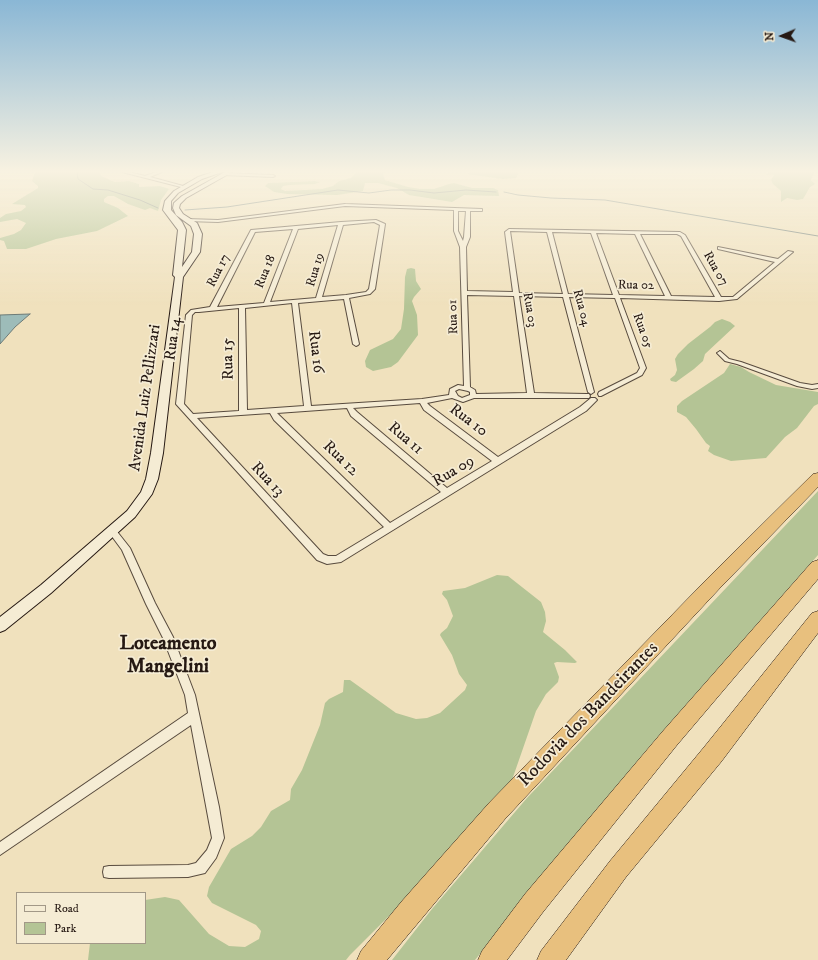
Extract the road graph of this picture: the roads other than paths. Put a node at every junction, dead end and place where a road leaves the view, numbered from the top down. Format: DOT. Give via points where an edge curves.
graph roads {
  1 [pos="172,217"];
  2 [pos="183,217"];
  3 [pos="253,217"];
  4 [pos="456,217"];
  5 [pos="468,217"];
  6 [pos="187,220"];
  7 [pos="218,222"];
  8 [pos="341,223"];
  9 [pos="456,223"];
  10 [pos="468,223"];
  11 [pos="296,227"];
  12 [pos="201,229"];
  13 [pos="549,230"];
  14 [pos="456,231"];
  15 [pos="468,231"];
  16 [pos="593,231"];
  17 [pos="637,232"];
  18 [pos="458,237"];
  19 [pos="467,237"];
  20 [pos="463,247"];
  21 [pos="720,248"];
  22 [pos="790,252"];
  23 [pos="179,255"];
  24 [pos="195,255"];
  25 [pos="778,261"];
  26 [pos="179,277"];
  27 [pos="464,293"];
  28 [pos="515,295"];
  29 [pos="566,296"];
  30 [pos="346,297"];
  31 [pos="618,297"];
  32 [pos="669,298"];
  33 [pos="319,299"];
  34 [pos="719,299"];
  35 [pos="295,301"];
  36 [pos="266,304"];
  37 [pos="242,306"];
  38 [pos="213,308"];
  39 [pos="356,344"];
  40 [pos="720,354"];
  41 [pos="818,386"];
  42 [pos="466,387"];
  43 [pos="531,395"];
  44 [pos="452,396"];
  45 [pos="473,396"];
  46 [pos="590,396"];
  47 [pos="422,401"];
  48 [pos="348,405"];
  49 [pos="308,407"];
  50 [pos="272,410"];
  51 [pos="244,411"];
  52 [pos="190,416"];
  53 [pos="498,461"];
  54 [pos="818,478"];
  55 [pos="446,492"];
  56 [pos="390,528"];
  57 [pos="112,531"];
  58 [pos="326,560"];
  59 [pos="818,567"];
  60 [pos="818,619"];
  61 [pos="0,626"];
  62 [pos="194,716"];
  63 [pos="0,849"];
  64 [pos="109,872"];
  65 [pos="370,960"];
  66 [pos="491,960"];
  67 [pos="550,960"];
  1 -- 23 [label="main road, Avenida Luiz Pellizzari" via="182,228"];
  2 -- 6 [label="main road"];
  3 -- 7 [label="street"];
  4 -- 9 [label="street"];
  5 -- 10 [label="street"];
  6 -- 7 [label="street"];
  6 -- 12 [label="main road"];
  7 -- 12 [label="street"];
  8 -- 11 [label="street, Rua 17"];
  8 -- 30 [label="street, Rua 17" via="381,222 384,226 370,291"];
  8 -- 33 [label="street, Rua 19"];
  9 -- 10 [label="street"];
  9 -- 14 [label="street"];
  10 -- 15 [label="street"];
  11 -- 36 [label="street, Rua 18"];
  11 -- 38 [label="street, Rua 17" via="251,233"];
  12 -- 24 [label="main road, Avenida Luiz Pellizzari"];
  13 -- 16 [label="street"];
  13 -- 28 [label="street, Rua 03" via="507,232"];
  13 -- 29 [label="street, Rua 04"];
  14 -- 15 [label="street"];
  14 -- 18 [label="street"];
  15 -- 19 [label="street"];
  16 -- 17 [label="street"];
  16 -- 31 [label="street, Rua 05"];
  17 -- 32 [label="street"];
  17 -- 34 [label="street, Rua 07" via="683,235"];
  18 -- 19 [label="street"];
  18 -- 20 [label="street"];
  19 -- 20 [label="street"];
  20 -- 27 [label="street, Rua 01"];
  21 -- 25 [label="street"];
  22 -- 25 [label="street, Rua 02"];
  23 -- 24 [label="main road"];
  23 -- 26 [label="main road, Avenida Luiz Pellizzari"];
  24 -- 26 [label="main road, Avenida Luiz Pellizzari"];
  25 -- 34 [label="street, Rua 02" via="735,298"];
  26 -- 57 [label="main road, Avenida Luiz Pellizzari" via="152,479 139,505"];
  27 -- 28 [label="street, Rua 02"];
  27 -- 42 [label="street, Rua 01"];
  28 -- 29 [label="street, Rua 02"];
  28 -- 43 [label="street, Rua 03"];
  29 -- 31 [label="street, Rua 02"];
  29 -- 46 [label="street, Rua 04"];
  30 -- 33 [label="street"];
  30 -- 39 [label="street"];
  31 -- 32 [label="street, Rua 02"];
  31 -- 46 [label="street, Rua 05" via="643,368 640,374 601,394 601,400"];
  32 -- 34 [label="street, Rua 02"];
  33 -- 35 [label="street"];
  35 -- 36 [label="street"];
  35 -- 49 [label="street, Rua 16"];
  36 -- 37 [label="street"];
  37 -- 38 [label="street"];
  37 -- 51 [label="street, Rua 15"];
  38 -- 52 [label="street, Rua 14" via="193,311 189,315 180,404"];
  40 -- 41 [label="street" via="727,360 799,385"];
  42 -- 44 [label="street" via="455,388"];
  42 -- 45 [label="street" via="472,391"];
  43 -- 45 [label="street"];
  43 -- 46 [label="street"];
  44 -- 45 [label="street" via="463,400"];
  44 -- 47 [label="street"];
  46 -- 53 [label="street, Rua 09" via="583,409"];
  47 -- 48 [label="street"];
  47 -- 53 [label="street, Rua 10" via="427,408"];
  48 -- 49 [label="street"];
  48 -- 55 [label="street, Rua 11" via="354,414"];
  49 -- 50 [label="street"];
  50 -- 51 [label="street"];
  50 -- 56 [label="street, Rua 12" via="277,418"];
  51 -- 52 [label="street"];
  52 -- 58 [label="street, Rua 13" via="320,557"];
  53 -- 55 [label="street, Rua 09"];
  54 -- 65 [label="highway, Rodovia dos Bandeirantes" via="497,811"];
  55 -- 56 [label="street, Rua 09"];
  56 -- 58 [label="street, Rua 09" via="338,560"];
  57 -- 61 [label="main road, Avenida Luiz Pellizzari"];
  57 -- 62 [label="street" via="126,548 168,637 190,695"];
  59 -- 66 [label="highway" via="665,744 534,903"];
  60 -- 67 [label="highway" via="618,869"];
  62 -- 63 [label="street"];
  62 -- 64 [label="street" via="214,807 218,838 212,854 200,868 188,871"];
}
